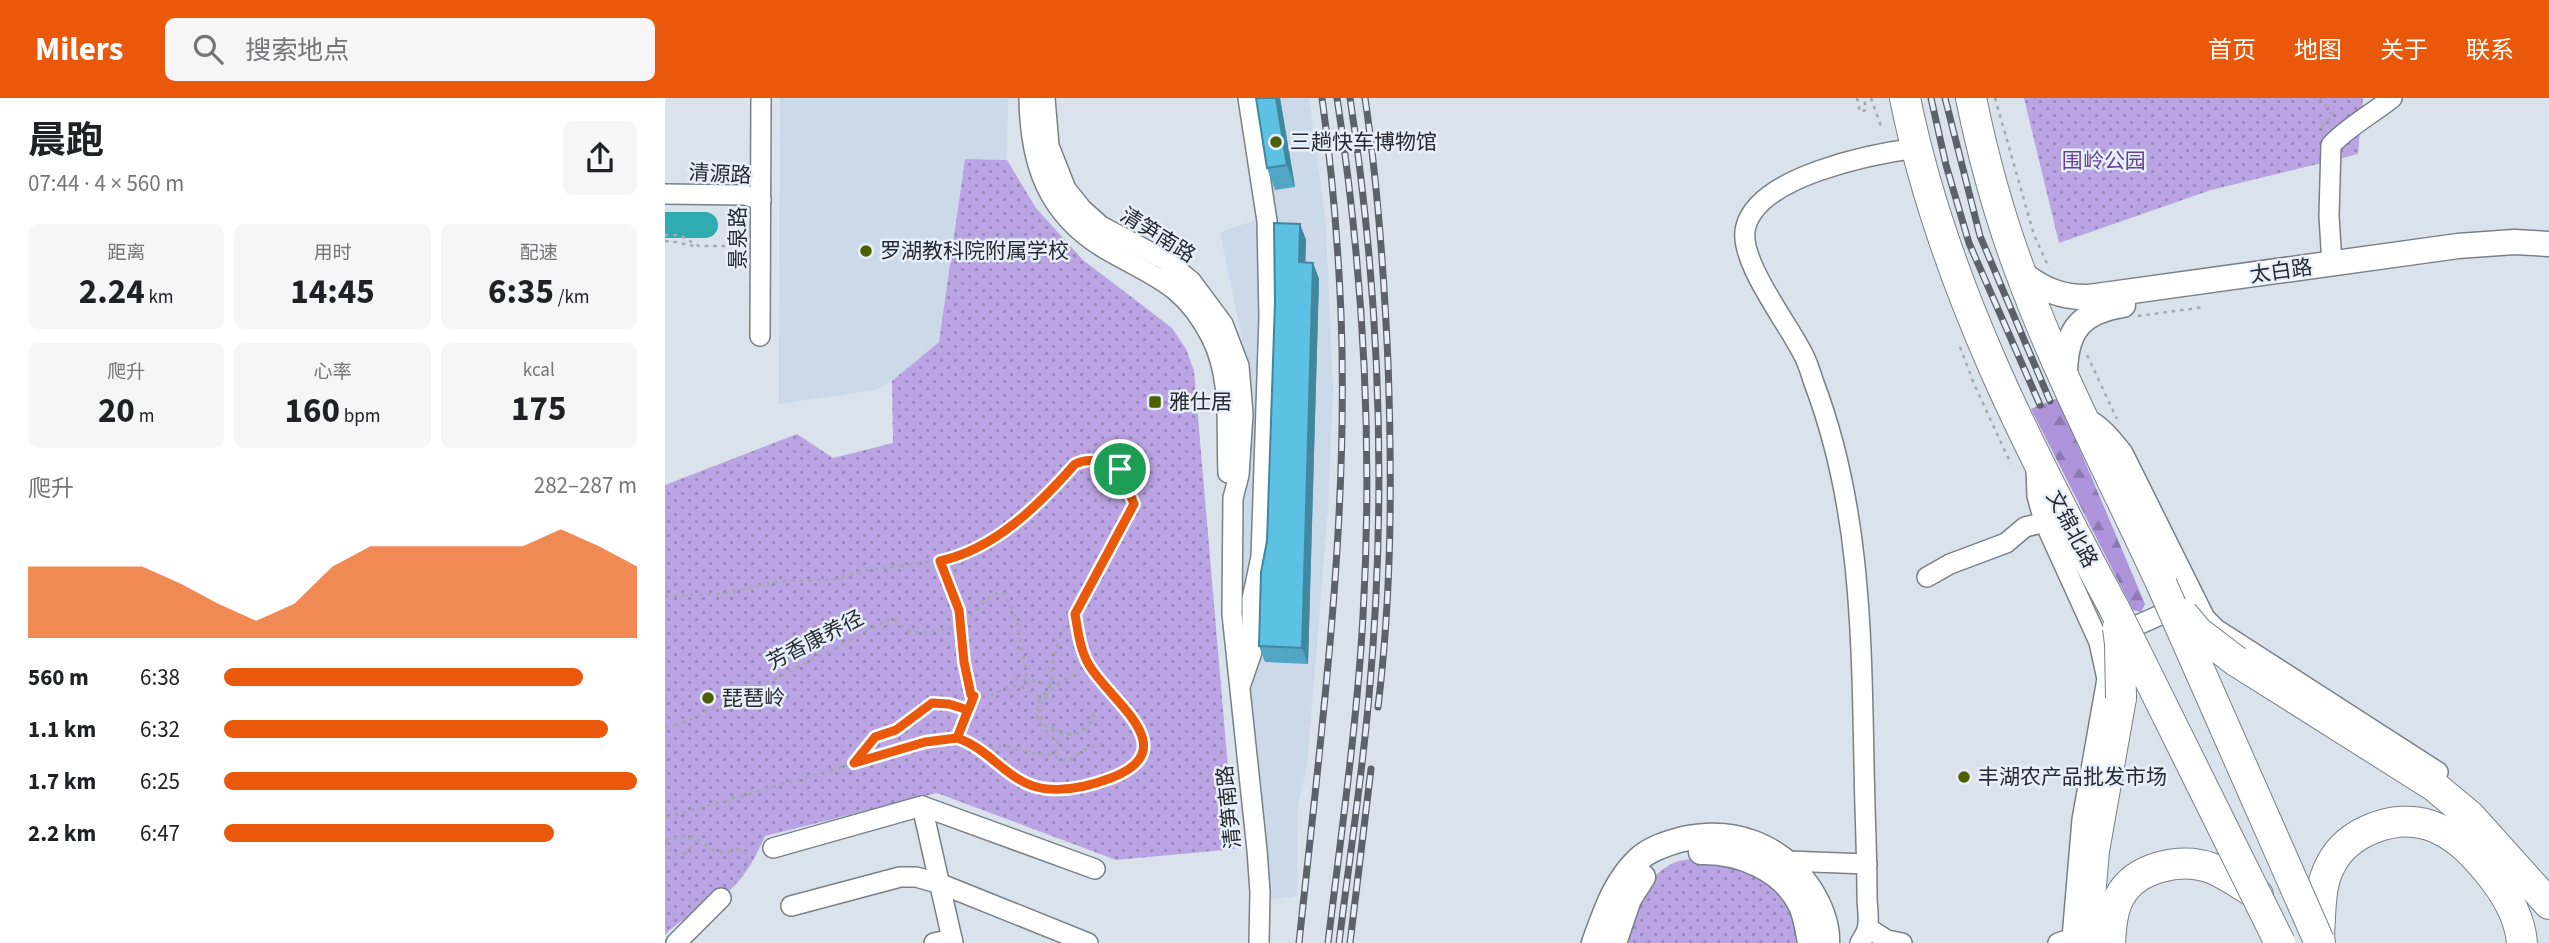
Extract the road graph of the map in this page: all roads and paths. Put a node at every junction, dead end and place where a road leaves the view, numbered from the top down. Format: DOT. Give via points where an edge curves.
graph roads {
  1 [pos="761,98"];
  2 [pos="1029,98"];
  3 [pos="1045,98"];
  4 [pos="1248,98"];
  5 [pos="1857,98"];
  6 [pos="1864,98"];
  7 [pos="1871,98"];
  8 [pos="1905,98"];
  9 [pos="1971,98"];
  10 [pos="1995,98"];
  11 [pos="2320,98"];
  12 [pos="2392,98"];
  13 [pos="2333,116"];
  14 [pos="1881,126"];
  15 [pos="1917,148"];
  16 [pos="665,194"];
  17 [pos="761,200"];
  18 [pos="665,203"];
  19 [pos="665,235"];
  20 [pos="665,241"];
  21 [pos="2549,244"];
  22 [pos="699,246"];
  23 [pos="744,246"];
  24 [pos="2549,259"];
  25 [pos="2332,264"];
  26 [pos="2020,272"];
  27 [pos="2055,276"];
  28 [pos="2205,307"];
  29 [pos="2132,316"];
  30 [pos="760,336"];
  31 [pos="2085,348"];
  32 [pos="2065,376"];
  33 [pos="2084,417"];
  34 [pos="2121,427"];
  35 [pos="1233,498"];
  36 [pos="2055,520"];
  37 [pos="940,561"];
  38 [pos="1927,578"];
  39 [pos="2162,585"];
  40 [pos="665,596"];
  41 [pos="2194,600"];
  42 [pos="2115,610"];
  43 [pos="1075,614"];
  44 [pos="961,626"];
  45 [pos="2099,642"];
  46 [pos="1075,674"];
  47 [pos="1015,678"];
  48 [pos="1027,678"];
  49 [pos="1051,684"];
  50 [pos="1239,689"];
  51 [pos="974,696"];
  52 [pos="1040,697"];
  53 [pos="1047,698"];
  54 [pos="968,710"];
  55 [pos="1053,726"];
  56 [pos="665,727"];
  57 [pos="957,738"];
  58 [pos="1101,744"];
  59 [pos="978,748"];
  60 [pos="1055,754"];
  61 [pos="854,763"];
  62 [pos="922,807"];
  63 [pos="665,818"];
  64 [pos="690,835"];
  65 [pos="665,840"];
  66 [pos="773,848"];
  67 [pos="1787,862"];
  68 [pos="1867,864"];
  69 [pos="1095,869"];
  70 [pos="737,880"];
  71 [pos="941,884"];
  72 [pos="2549,890"];
  73 [pos="2258,895"];
  74 [pos="721,898"];
  75 [pos="2549,904"];
  76 [pos="791,906"];
  77 [pos="1864,936"];
  78 [pos="946,942"];
  79 [pos="2320,942"];
  80 [pos="676,943"];
  81 [pos="1088,943"];
  82 [pos="1259,943"];
  83 [pos="1594,943"];
  84 [pos="1615,943"];
  85 [pos="1810,943"];
  86 [pos="1827,943"];
  87 [pos="1902,943"];
  88 [pos="2058,943"];
  89 [pos="2086,943"];
  90 [pos="2110,943"];
  91 [pos="2280,943"];
  92 [pos="2522,943"];
  1 -- 17 [label="street, 景泉路"];
  2 -- 35 [label="street, 清笋南路" via="1034,155 1052,200 1097,244 1154,274 1180,294 1212,340 1225,387"];
  3 -- 35 [label="street, 清笋南路" via="1049,146 1074,200 1107,230 1176,268 1200,290 1223,324 1237,358 1242,387 1239,475"];
  4 -- 50 [label="street" via="1267,220 1269,317 1261,557 1252,600 1252,652"];
  5 -- 6 [label="path" via="1860,111 1866,110"];
  7 -- 14 [label="path"];
  8 -- 15 [label="highway, 文锦北路"];
  9 -- 26 [label="highway"];
  10 -- 27 [label="path" via="2034,235"];
  11 -- 13 [label="path"];
  12 -- 25 [label="street" via="2331,145"];
  15 -- 36 [label="highway, 文锦北路" via="1970,312 2035,459"];
  15 -- 68 [label="street" via="1875,153 1780,188 1757,205 1743,243 1804,355 1849,506 1859,580"];
  16 -- 17 [label="street, 清源路" via="745,195"];
  17 -- 18 [label="street, 清源路"];
  17 -- 30 [label="street, 景泉路"];
  19 -- 22 [label="path" via="679,235"];
  20 -- 22 [label="path"];
  21 -- 25 [label="main road, 太白路" via="2495,242"];
  22 -- 23 [label="path"];
  24 -- 32 [label="main road, 太白路" via="2480,259 2115,306 2089,316 2074,330"];
  25 -- 26 [label="main road, 太白路" via="2089,298 2054,293"];
  26 -- 32 [label="highway"];
  28 -- 29 [label="path"];
  31 -- 34 [label="path"];
  32 -- 33 [label="highway"];
  33 -- 39 [label="highway"];
  33 -- 41 [label="street" via="2123,453"];
  35 -- 50 [label="street, 清笋南路" via="1232,614"];
  36 -- 38 [label="street" via="2025,527 2006,542"];
  36 -- 42 [label="highway, 文锦北路"];
  36 -- 45 [label="street"];
  37 -- 40 [label="path" via="862,571 833,580 780,581 723,594"];
  37 -- 43 [label="path" via="1003,533 1075,464 1094,459 1120,469 1134,504"];
  37 -- 44 [label="path"];
  39 -- 75 [label="highway, bridge" via="2188,622 2236,661 2434,786 2470,816"];
  39 -- 79 [label="highway, bridge"];
  41 -- 45 [label="street"];
  41 -- 72 [label="street" via="2216,629 2435,769"];
  42 -- 73 [label="highway, 文锦北路, bridge"];
  42 -- 89 [label="highway, bridge" via="2121,698 2094,851"];
  43 -- 49 [label="path" via="1055,651"];
  43 -- 59 [label="path" via="1088,663 1142,734 1142,760 1102,781 1051,790 1015,776"];
  44 -- 48 [label="path" via="989,597 1002,591 1017,618"];
  44 -- 51 [label="path" via="967,683"];
  44 -- 56 [label="path, 芳香康养径" via="920,633 908,631 892,618 744,694"];
  45 -- 88 [label="street" via="2107,688 2082,820 2071,938"];
  46 -- 55 [label="path, bridge" via="1044,695 1041,717 1051,730 1069,735 1085,730 1092,723 1095,713 1077,732 1059,732"];
  47 -- 48 [label="path"];
  48 -- 49 [label="path"];
  49 -- 52 [label="path"];
  50 -- 82 [label="street, 清笋南路" via="1257,850"];
  51 -- 52 [label="path" via="992,695 1010,686"];
  51 -- 54 [label="path"];
  52 -- 53 [label="path"];
  52 -- 60 [label="path" via="1040,723 1058,740"];
  54 -- 57 [label="path"];
  54 -- 61 [label="path" via="932,703 896,730 875,737"];
  57 -- 59 [label="path"];
  57 -- 61 [label="path" via="925,742"];
  58 -- 60 [label="path" via="1069,761"];
  59 -- 60 [label="path" via="1005,746"];
  61 -- 63 [label="path"];
  62 -- 66 [label="street"];
  62 -- 69 [label="street"];
  62 -- 71 [label="street"];
  64 -- 65 [label="path"];
  64 -- 65 [label="path" via="691,847 679,855 670,852"];
  64 -- 70 [label="path" via="717,852 744,850 748,866"];
  67 -- 68 [label="street"];
  67 -- 83 [label="main road" via="1750,841 1722,836 1660,846 1626,873"];
  67 -- 86 [label="main road" via="1824,916"];
  68 -- 77 [label="street"];
  71 -- 76 [label="street" via="900,877"];
  71 -- 78 [label="street"];
  71 -- 81 [label="street"];
  73 -- 90 [label="highway" via="2210,868 2184,863 2160,866 2137,877 2120,895"];
  73 -- 91 [label="highway, 文锦北路, bridge"];
  74 -- 80 [label="street"];
  77 -- 87 [label="street"];
  79 -- 92 [label="highway" via="2322,890 2339,852 2381,825 2411,822 2444,832 2481,862 2517,917"];
  84 -- 85 [label="main road" via="1639,881 1668,858 1692,852 1741,857 1767,868 1801,905"];
}
